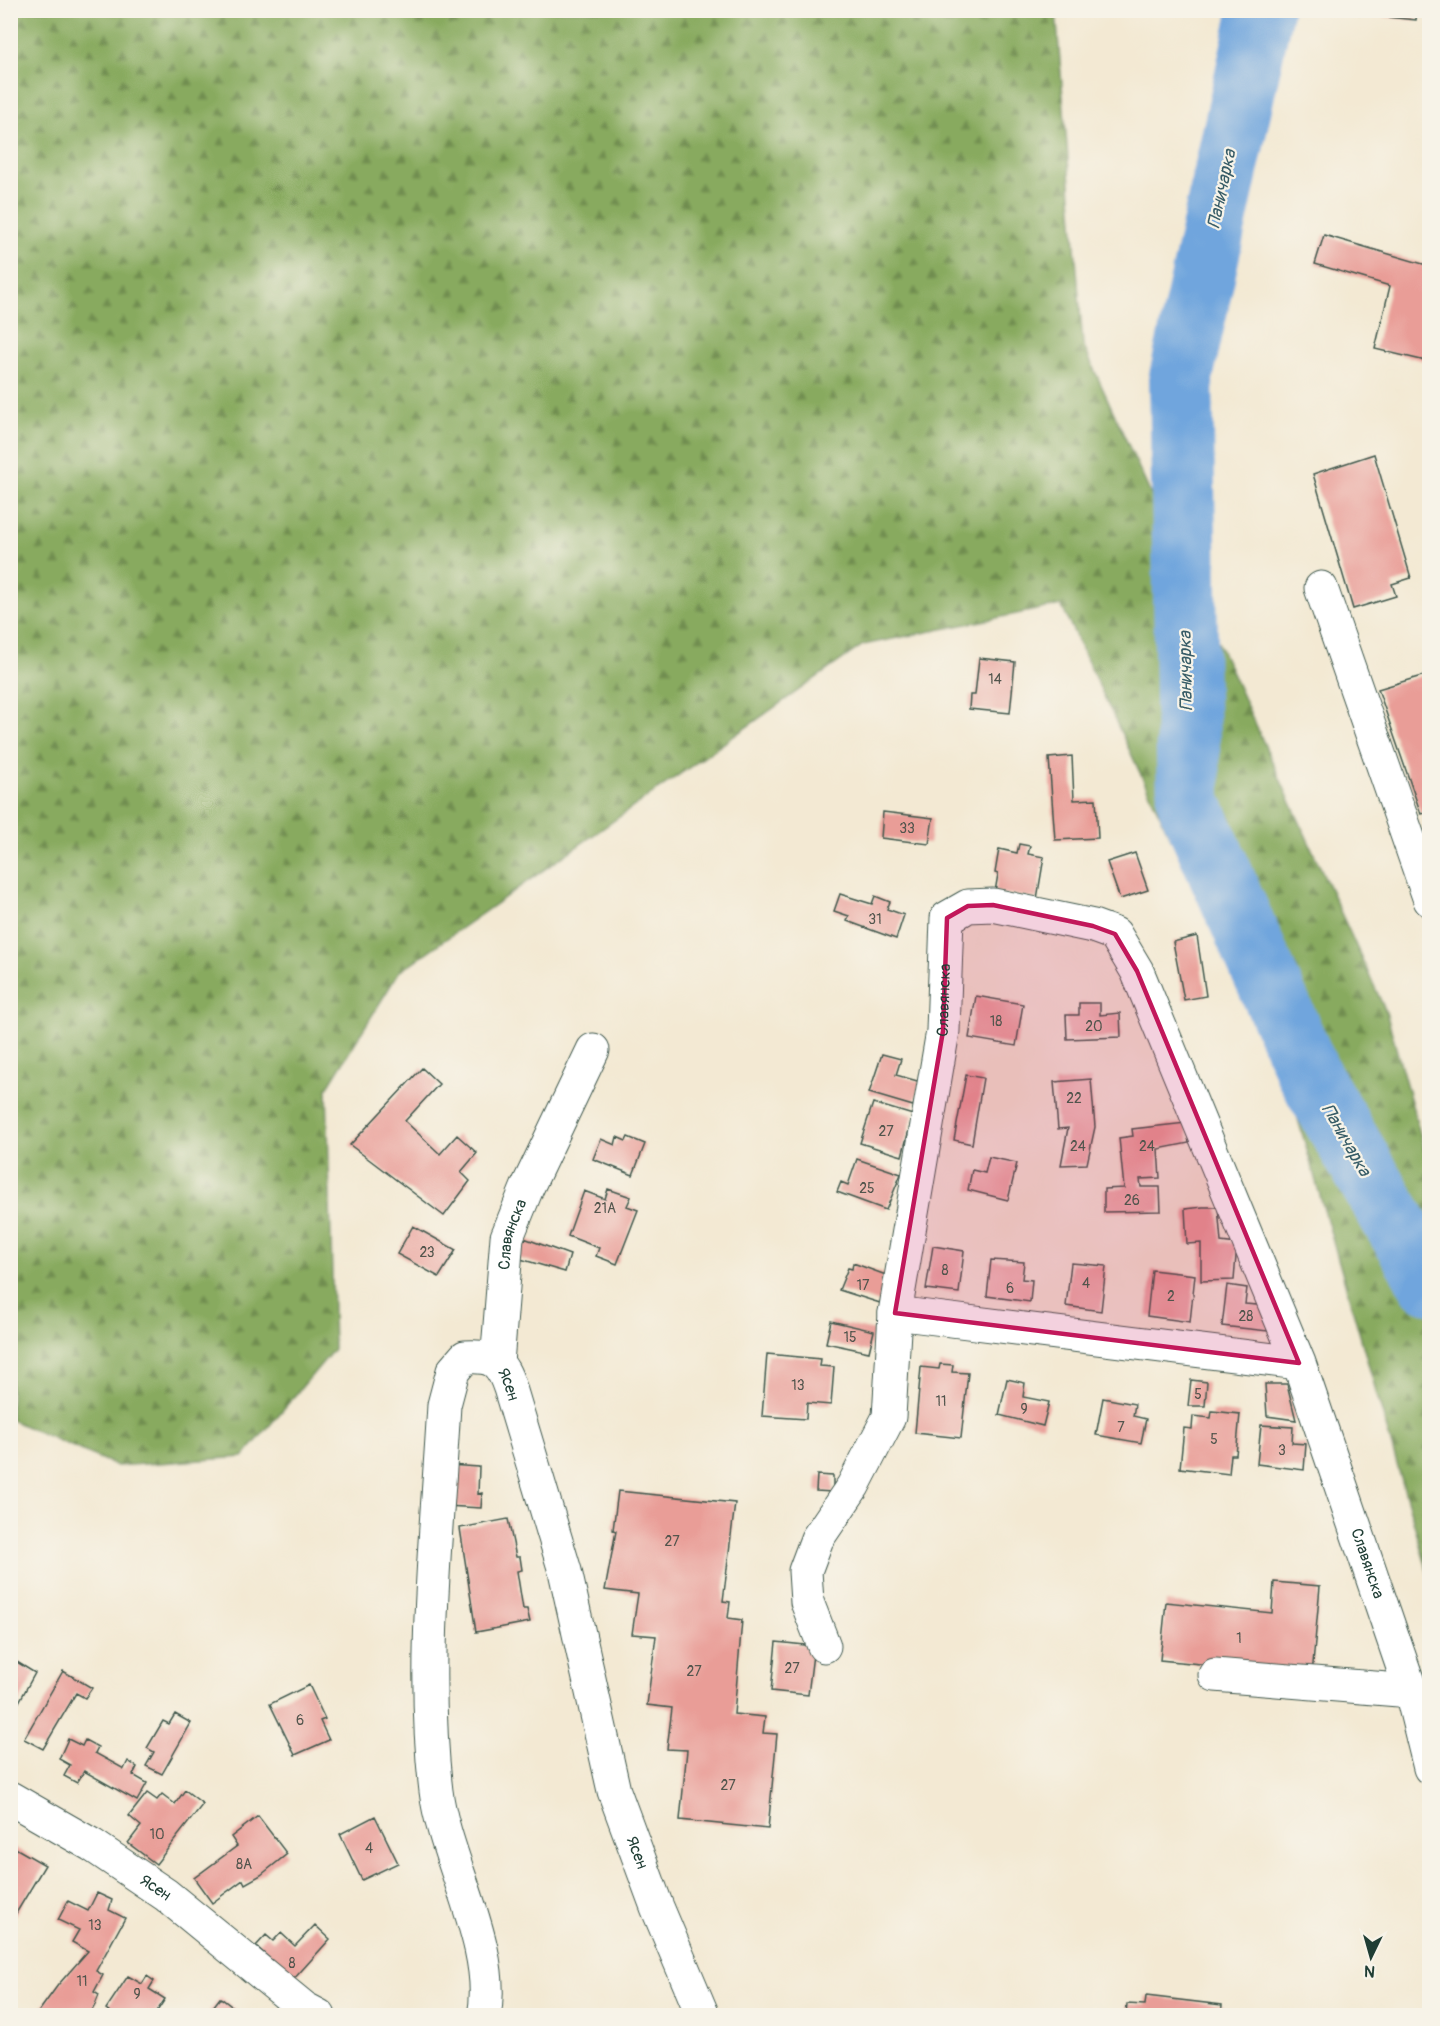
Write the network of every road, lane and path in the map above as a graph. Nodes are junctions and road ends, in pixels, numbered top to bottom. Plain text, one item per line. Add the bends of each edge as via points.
1 (1321, 588) dead end
2 (1430, 900) edge
3 (593, 1050) dead end
4 (896, 1313) junction
5 (497, 1363) junction
6 (1299, 1363) junction
7 (824, 1646) dead end
8 (1215, 1675) dead end
9 (1411, 1691) junction
10 (1430, 1768) edge
11 (10, 1798) edge
12 (319, 2016) edge
13 (484, 2016) edge
14 (703, 2016) edge

1 - 2 street
3 - 5 street, Славянска via 507,1237
4 - 6 street
4 - 6 street, Славянска via 942,1031 947,918 968,906 993,905 1115,934 1137,971
4 - 7 street via 889,1416 854,1486 817,1539 805,1571 807,1602
5 - 13 street, Ясен via 485,1355 465,1357 453,1371 444,1405 430,1666 436,1794 479,1945 488,1996
5 - 14 street, Ясен via 510,1388 565,1571 614,1791 657,1908
6 - 9 street, Славянска
8 - 9 street
9 - 10 street, Славянска
11 - 12 street, Ясен via 92,1845 166,1895 304,2008

